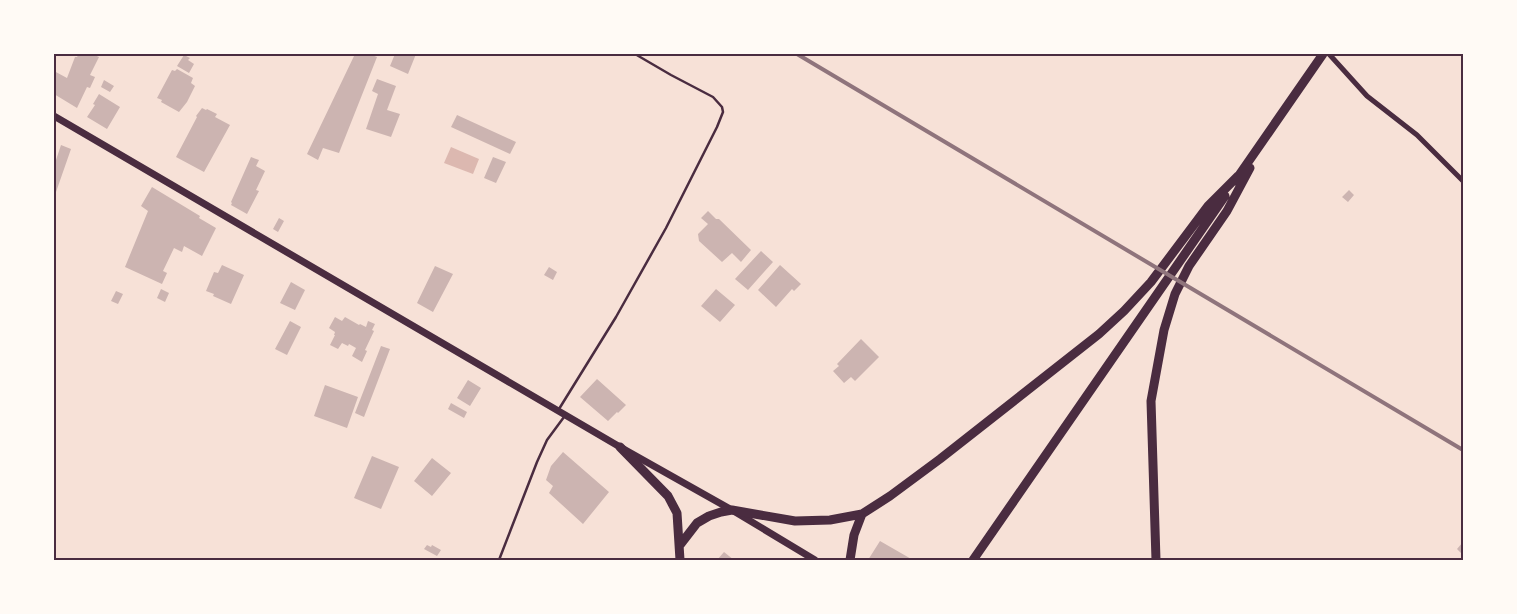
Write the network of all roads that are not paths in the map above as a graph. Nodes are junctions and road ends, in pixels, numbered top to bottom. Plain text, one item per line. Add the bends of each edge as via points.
1 (635, 54) edge
2 (1323, 54) edge
3 (1329, 54) edge
4 (54, 116) edge
5 (1272, 128) junction
6 (1238, 176) junction
7 (1463, 181) edge
8 (558, 410) junction
9 (566, 415) junction
10 (620, 447) junction
11 (732, 510) junction
12 (862, 514) junction
13 (680, 545) junction
14 (499, 560) edge
15 (680, 560) edge
16 (815, 560) edge
17 (850, 560) edge
18 (973, 560) edge
19 (1156, 560) edge

1 - 8 lane via 713,97 723,112 666,228
2 - 5 highway
3 - 7 street via 1367,96 1417,135
4 - 8 street
5 - 6 highway
5 - 19 highway via 1227,211 1189,266 1175,294 1164,330 1151,401
6 - 12 highway via 1208,206 1150,282 1100,334 940,459
6 - 18 highway
8 - 9 street
9 - 10 street
9 - 14 lane via 547,440
10 - 11 street
10 - 13 highway via 668,496 677,513
11 - 12 highway via 795,520 830,520
11 - 13 highway via 697,523
11 - 16 street
12 - 17 highway
13 - 15 highway

